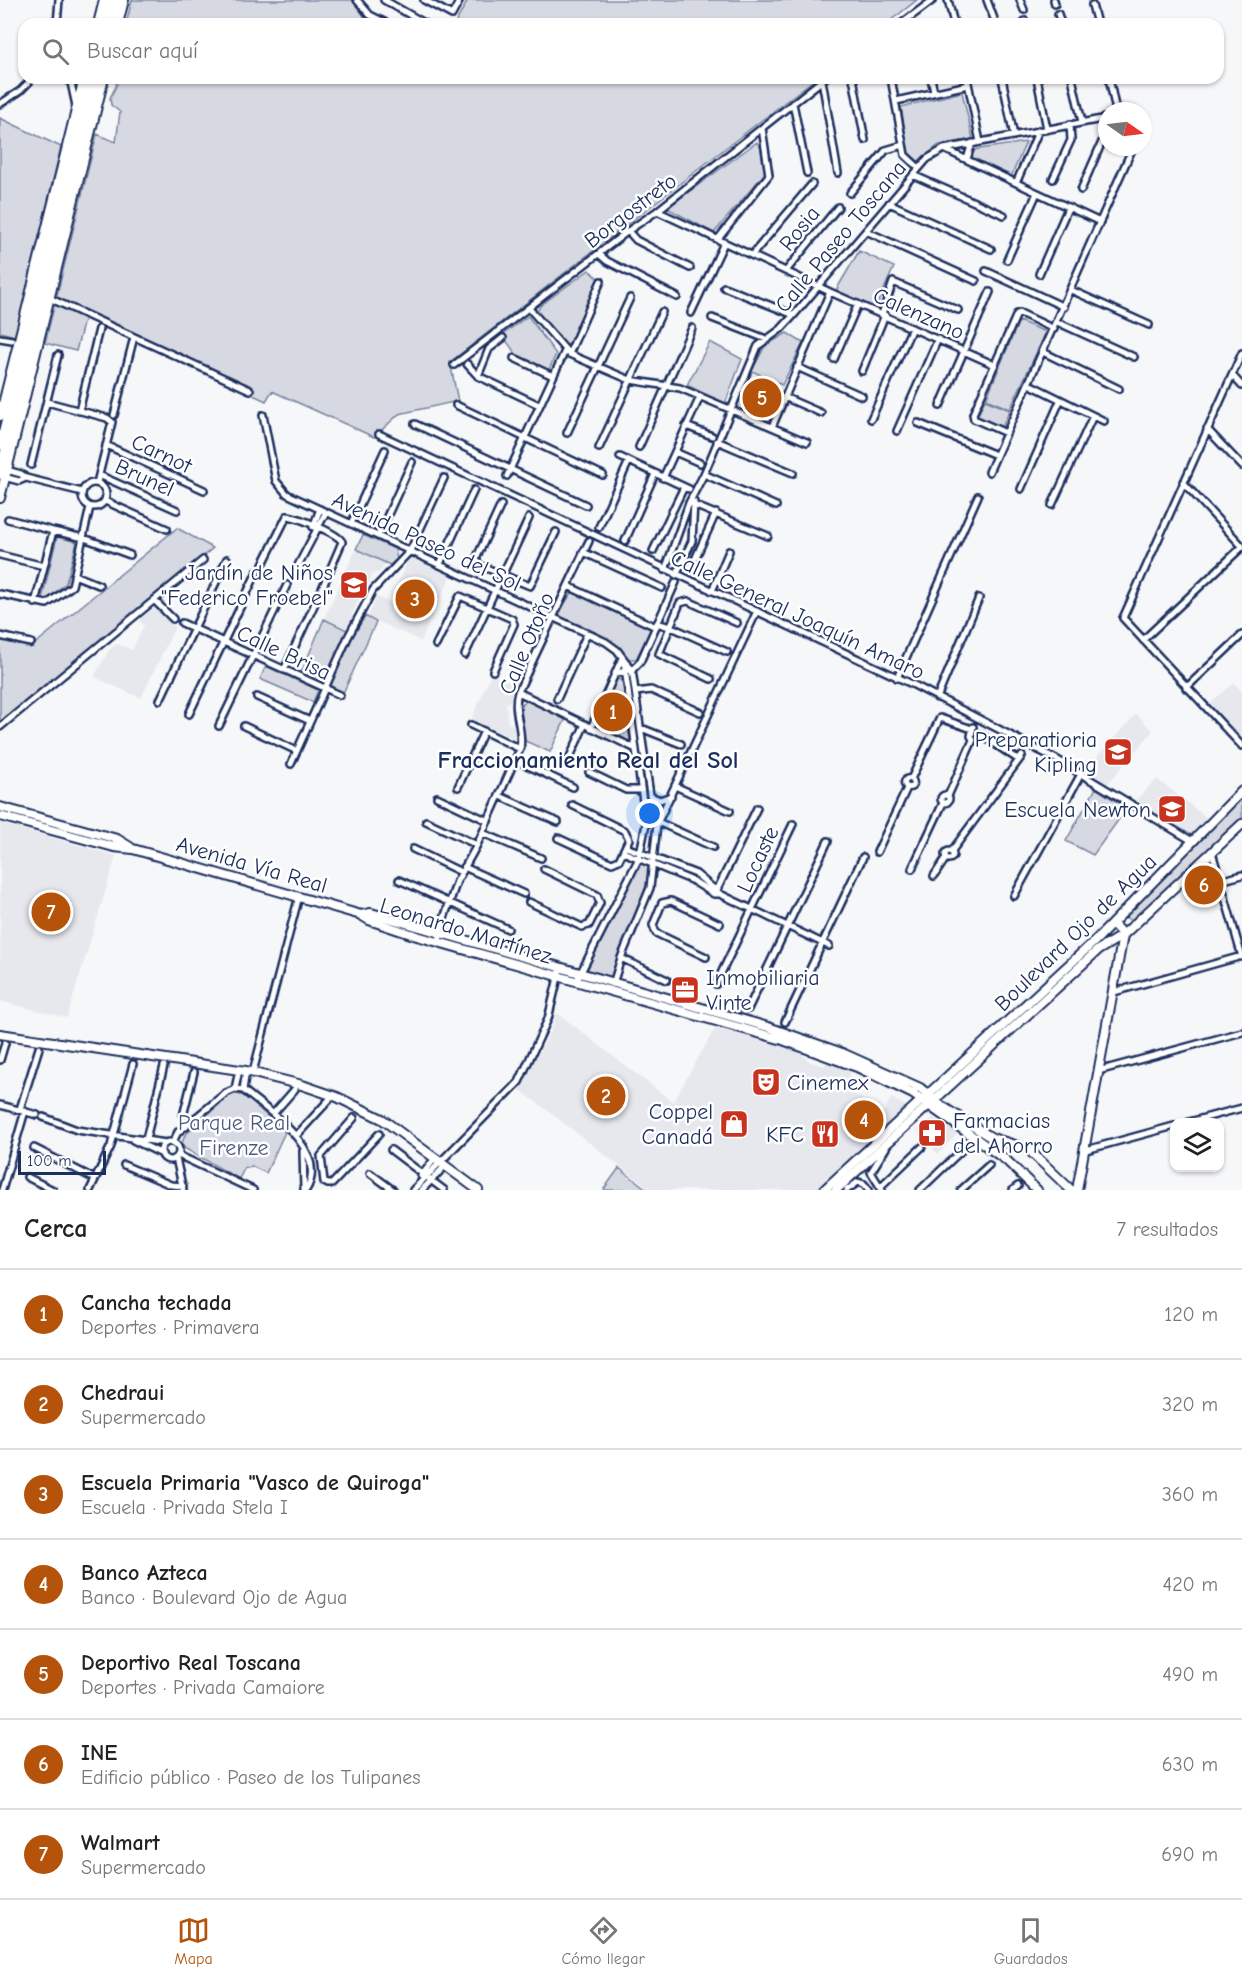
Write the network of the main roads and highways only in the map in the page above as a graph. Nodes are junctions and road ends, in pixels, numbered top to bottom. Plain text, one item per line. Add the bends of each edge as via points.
1 (104, 0) edge
2 (111, 0) edge
3 (118, 0) edge
4 (124, 0) edge
5 (100, 18) edge
6 (106, 18) edge
7 (113, 18) edge
8 (120, 18) edge
9 (83, 84) edge
10 (90, 84) edge
11 (97, 84) edge
12 (102, 84) edge
13 (66, 216) junction
14 (40, 294) junction
15 (15, 395) junction
16 (0, 416) edge
17 (0, 445) edge
18 (2, 472) edge
19 (0, 498) edge
20 (1242, 791) edge
21 (0, 807) edge
22 (0, 816) edge
23 (1242, 824) edge
24 (133, 849) junction
25 (361, 915) joint
26 (1121, 916) junction
27 (1113, 924) junction
28 (1126, 933) junction
29 (704, 1014) junction
30 (0, 1034) edge
31 (814, 1043) junction
32 (833, 1050) junction
33 (820, 1053) junction
34 (928, 1100) junction
35 (478, 1190) edge
36 (824, 1190) edge
37 (836, 1190) edge
38 (1037, 1190) edge
39 (1071, 1190) edge
40 (1077, 1190) edge

1 - 5 main road
2 - 6 main road
3 - 7 main road
4 - 8 main road
9 - 14 main road
10 - 14 main road
11 - 13 main road
12 - 13 main road
13 - 14 main road
14 - 15 main road
14 - 15 main road
15 - 16 main road
15 - 17 main road
15 - 18 main road
18 - 19 main road
20 - 26 main road, Boulevard Ojo de Agua
21 - 24 main road, Avenida Vía Real via 117,839
22 - 24 main road, Avenida Vía Real
23 - 28 main road, Boulevard Ojo de Agua
24 - 25 main road, Avenida Vía Real
25 - 29 main road, Leonardo Martínez via 370,913 435,938
26 - 27 main road, Boulevard Ojo de Agua
26 - 28 main road
27 - 28 main road
27 - 34 main road, Boulevard Ojo de Agua
28 - 34 main road, Boulevard Ojo de Agua via 1098,950
28 - 40 main road, Boulevard Ojo de Agua
29 - 31 main road, Leonardo Martínez via 768,1027
29 - 33 main road, Leonardo Martínez
30 - 35 main road via 246,1071 337,1097 382,1119
31 - 32 main road, Leonardo Martínez
31 - 33 main road
32 - 33 main road
32 - 34 main road, Leonardo Martínez
33 - 34 main road, Leonardo Martínez
34 - 36 main road, Boulevard Ojo de Agua
34 - 37 main road, Boulevard Ojo de Agua
34 - 38 main road via 1006,1160
34 - 39 main road via 992,1138 1028,1149

